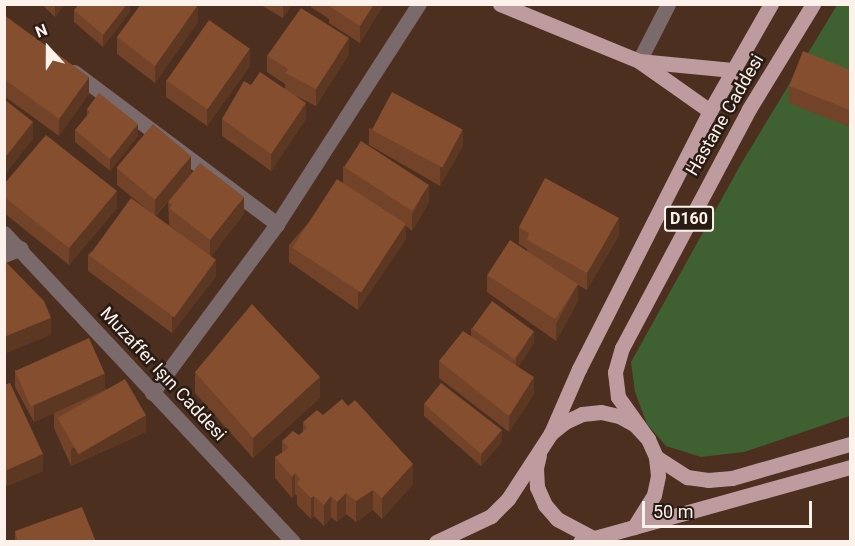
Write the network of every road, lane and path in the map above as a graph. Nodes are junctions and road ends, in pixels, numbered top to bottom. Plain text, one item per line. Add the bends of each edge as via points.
1 (419, 4) edge
2 (500, 4) edge
3 (668, 4) edge
4 (771, 4) edge
5 (813, 4) edge
6 (639, 61) junction
7 (61, 62) edge
8 (733, 70) junction
9 (710, 111) junction
10 (278, 224) junction
11 (4, 233) edge
12 (21, 248) junction
13 (4, 255) edge
14 (152, 393) junction
15 (551, 434) junction
16 (648, 439) junction
17 (850, 444) edge
18 (541, 449) junction
19 (656, 457) junction
20 (850, 467) edge
21 (634, 527) junction
22 (586, 540) edge
23 (293, 542) edge
24 (436, 542) edge

1 - 10 street
2 - 6 main road
3 - 6 street
4 - 8 main road, Hastane Caddesi / D160
5 - 16 main road, Hastane Caddesi / D160 via 749,109 622,348 615,372 618,397
6 - 8 main road
6 - 9 main road
7 - 10 street
8 - 9 main road, Hastane Caddesi / D160
9 - 15 main road, Hastane Caddesi / D160 via 579,369
10 - 14 street
11 - 12 street, Muzaffer Işın Caddesi
12 - 13 street
12 - 14 street, Muzaffer Işın Caddesi
14 - 23 street, Muzaffer Işın Caddesi
15 - 16 main road, D160 via 574,418 601,412 635,425
15 - 18 main road, D160
16 - 19 main road, D160
17 - 19 main road via 732,478 708,480 687,477
18 - 22 main road, D160 via 537,487 545,505
18 - 24 main road via 508,499 491,516
19 - 21 main road, D160 via 654,495
20 - 21 main road, D160
21 - 22 main road, D160

